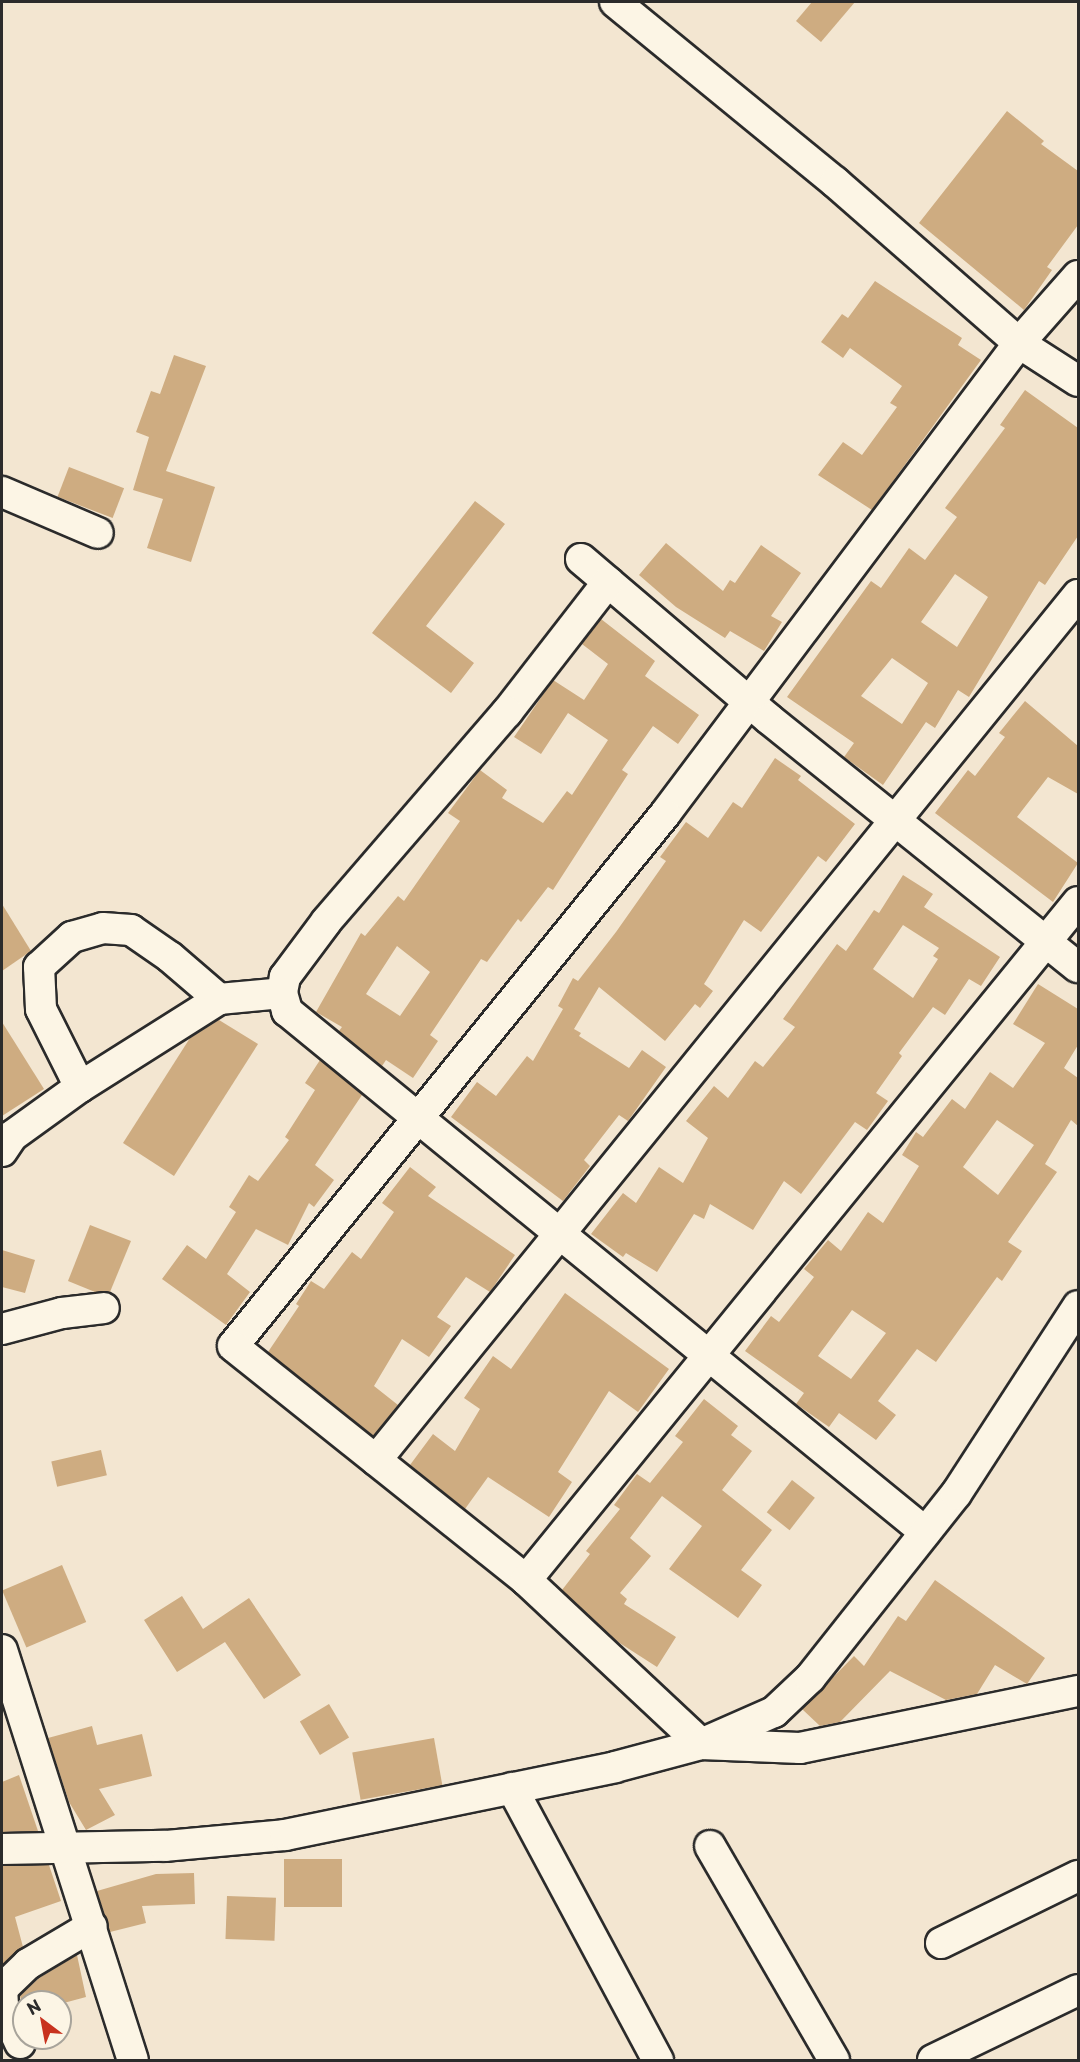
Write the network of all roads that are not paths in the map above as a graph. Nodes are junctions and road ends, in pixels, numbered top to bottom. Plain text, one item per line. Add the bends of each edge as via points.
1 (615, 2) edge
2 (1078, 276) edge
3 (1019, 343) junction
4 (1078, 381) edge
5 (2, 492) edge
6 (98, 533) dead end
7 (580, 559) dead end
8 (608, 582) junction
9 (1078, 595) edge
10 (751, 703) junction
11 (896, 820) junction
12 (1078, 902) edge
13 (1049, 940) junction
14 (1078, 967) edge
15 (282, 993) junction
16 (219, 999) junction
17 (80, 1088) junction
18 (417, 1119) junction
19 (2, 1151) edge
20 (561, 1233) junction
21 (1078, 1306) edge
22 (104, 1308) dead end
23 (2, 1329) edge
24 (711, 1354) junction
25 (376, 1460) junction
26 (925, 1532) junction
27 (526, 1580) junction
28 (2, 1650) edge
29 (1078, 1691) edge
30 (700, 1744) junction
31 (512, 1788) junction
32 (710, 1846) dead end
33 (2, 1850) edge
34 (68, 1850) junction
35 (1078, 1876) edge
36 (92, 1926) junction
37 (941, 1943) dead end
38 (1078, 1990) edge
39 (12, 2026) edge
40 (133, 2061) edge
41 (658, 2061) edge
42 (834, 2061) edge
43 (933, 2061) edge

1 - 3 street via 835,182
2 - 3 street
3 - 4 street
3 - 10 street
5 - 6 street
7 - 8 street
8 - 10 street
8 - 15 street via 507,712 326,922 285,977
9 - 11 street
10 - 11 street
10 - 18 street
11 - 13 street
11 - 20 street
12 - 13 street
13 - 14 street
13 - 24 street
15 - 16 street
15 - 18 street via 287,1011
16 - 17 street
16 - 17 street via 131,930 103,928 72,937 39,967 40,1009
17 - 19 street via 12,1136
18 - 20 street
18 - 25 street via 233,1346
20 - 24 street
20 - 25 street
21 - 26 street via 956,1494
22 - 23 street via 62,1313
24 - 26 street
24 - 27 street
25 - 27 street
26 - 30 street via 810,1678 774,1712
27 - 30 street
28 - 34 street
29 - 30 street via 800,1748
30 - 31 street via 615,1767
31 - 34 street via 285,1835
31 - 41 street
32 - 42 street
33 - 34 street
34 - 36 street
35 - 37 street
36 - 39 street via 28,1964 2,1989 3,2006
36 - 40 street
38 - 43 street

